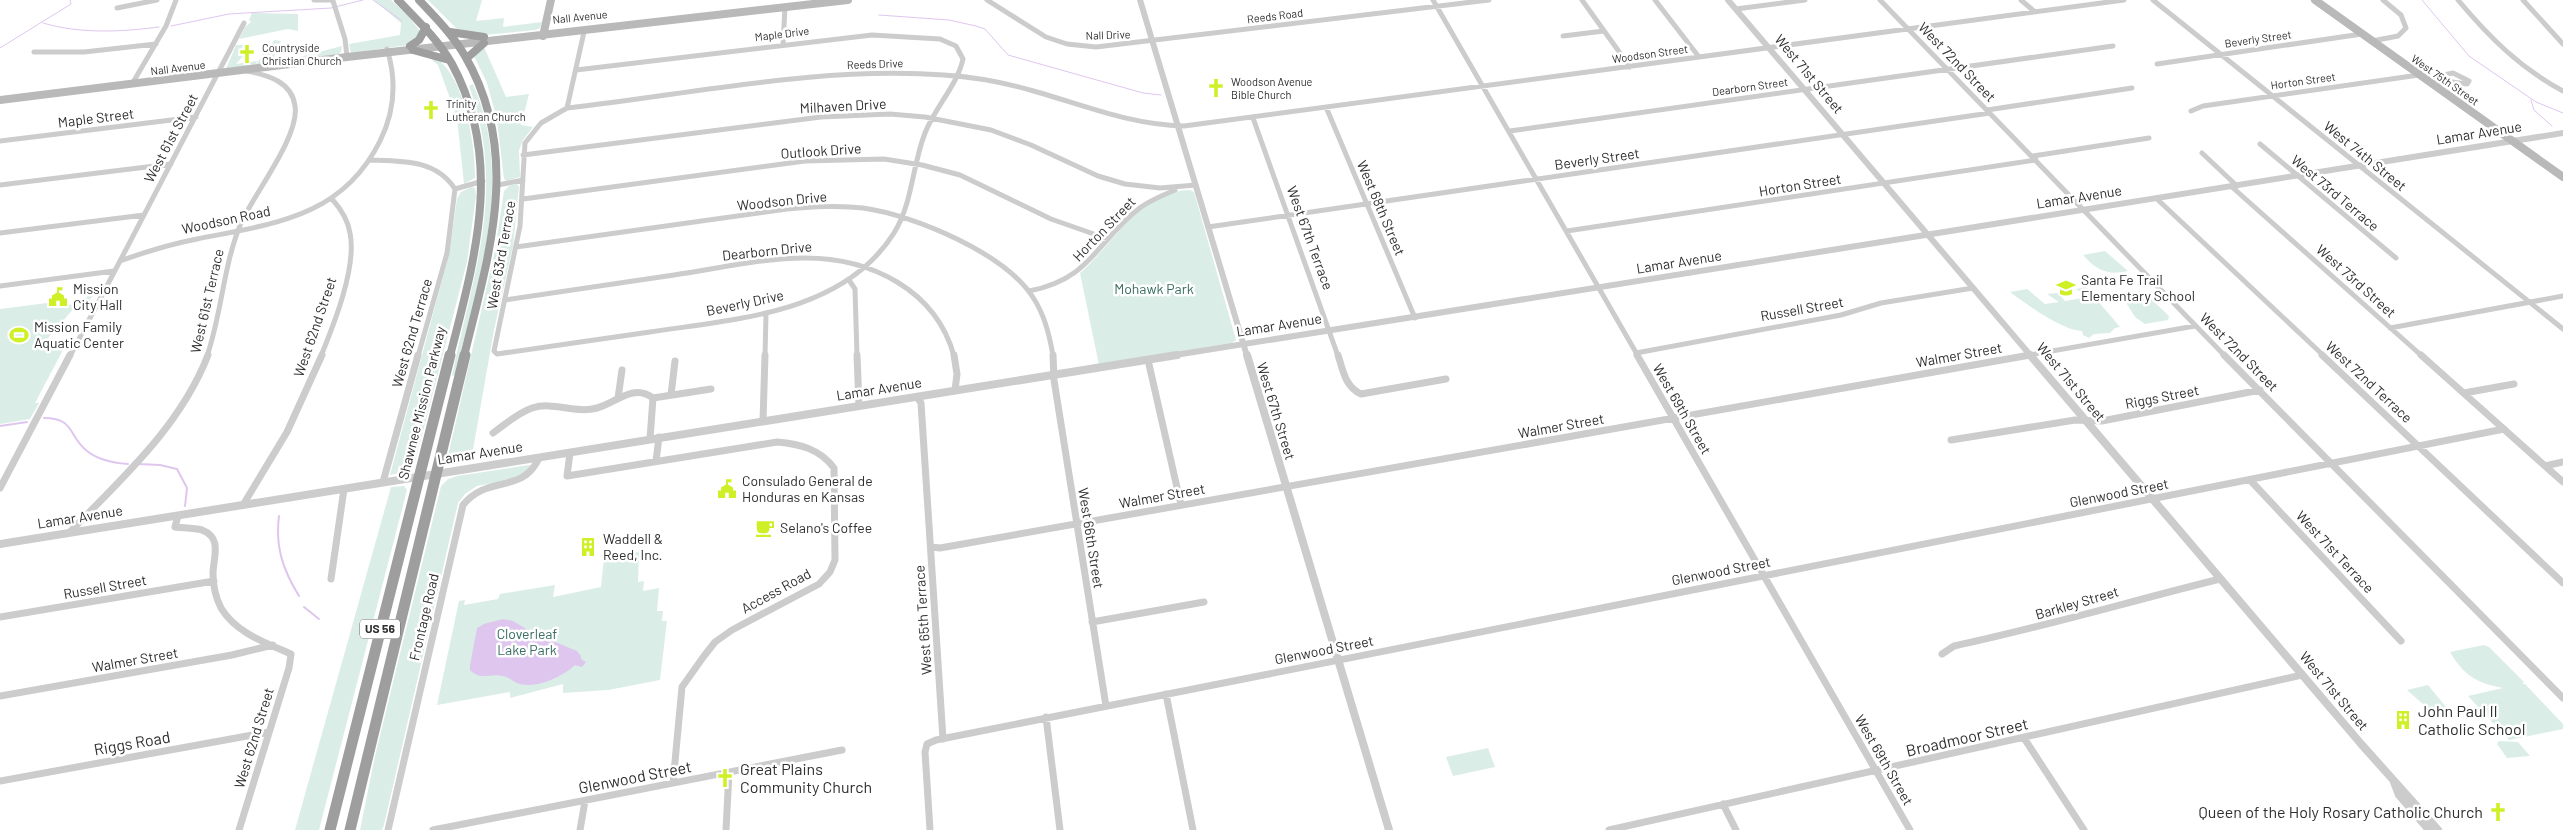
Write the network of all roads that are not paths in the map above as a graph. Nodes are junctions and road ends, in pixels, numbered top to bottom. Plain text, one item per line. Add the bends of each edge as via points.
1 (157, 0) edge
2 (176, 0) edge
3 (314, 0) edge
4 (398, 0) edge
5 (419, 0) edge
6 (551, 0) edge
7 (848, 0) edge
8 (987, 0) edge
9 (1140, 0) edge
10 (1434, 0) edge
11 (1489, 0) edge
12 (1582, 0) edge
13 (1655, 0) edge
14 (1728, 0) edge
15 (1805, 0) edge
16 (1880, 0) edge
17 (2021, 0) edge
18 (2124, 0) edge
19 (2153, 0) edge
20 (2315, 0) edge
21 (2382, 0) edge
22 (2458, 0) edge
23 (2523, 0) edge
24 (819, 2) edge
25 (332, 3) edge
26 (1437, 6) junction
27 (785, 7) junction
28 (116, 8) dead end
29 (1736, 9) junction
30 (2035, 12) junction
31 (244, 23) dead end
32 (637, 23) junction
33 (426, 27) junction
34 (1908, 29) junction
35 (1604, 31) junction
36 (450, 32) junction
37 (584, 32) junction
38 (544, 33) junction
39 (2362, 34) junction
40 (1563, 36) dead end
41 (484, 40) junction
42 (2372, 41) junction
43 (1153, 42) junction
44 (458, 43) junction
45 (156, 44) junction
46 (783, 44) junction
47 (2563, 44) edge
48 (440, 45) junction
49 (2113, 46) dead end
50 (412, 48) junction
51 (1769, 48) junction
52 (34, 52) dead end
53 (388, 52) junction
54 (2220, 55) junction
55 (347, 57) junction
56 (1700, 57) junction
57 (468, 58) junction
58 (449, 60) junction
59 (2157, 64) dead end
60 (1630, 67) junction
61 (1948, 69) junction
62 (576, 70) junction
63 (242, 71) junction
64 (219, 74) junction
65 (2419, 75) junction
66 (956, 76) junction
67 (2444, 81) junction
68 (2431, 83) junction
69 (132, 84) junction
70 (1484, 86) junction
71 (2132, 88) dead end
72 (1804, 90) junction
73 (2563, 91) edge
74 (2272, 96) junction
75 (0, 99) edge
76 (567, 108) junction
77 (1326, 108) junction
78 (1988, 111) junction
79 (2191, 111) dead end
80 (196, 117) junction
81 (931, 118) junction
82 (1253, 118) junction
83 (1178, 126) junction
84 (1510, 131) junction
85 (2563, 133) edge
86 (1842, 134) junction
87 (2149, 138) dead end
88 (0, 141) edge
89 (2513, 141) junction
90 (2260, 144) dead end
91 (2202, 153) dead end
92 (523, 155) junction
93 (2035, 158) junction
94 (369, 160) junction
95 (916, 163) junction
96 (171, 164) junction
97 (2359, 166) junction
98 (2298, 176) junction
99 (2563, 177) edge
100 (1537, 179) junction
101 (523, 180) junction
102 (483, 181) junction
103 (1884, 183) junction
104 (0, 185) edge
105 (498, 185) junction
106 (1196, 186) junction
107 (2234, 187) junction
108 (1155, 188) junction
109 (456, 189) junction
110 (1157, 196) junction
111 (332, 199) junction
112 (523, 199) junction
113 (2157, 199) junction
114 (1366, 204) junction
115 (2085, 210) junction
116 (144, 215) junction
117 (1288, 216) junction
118 (902, 218) junction
119 (1208, 227) junction
120 (238, 230) junction
121 (1567, 231) junction
122 (0, 233) edge
123 (1928, 236) junction
124 (1108, 239) junction
125 (516, 247) junction
126 (2396, 258) dead end
127 (122, 260) junction
128 (865, 266) junction
129 (114, 271) junction
130 (849, 280) junction
131 (0, 286) edge
132 (1599, 288) junction
133 (1973, 288) junction
134 (1029, 291) junction
135 (2563, 296) edge
136 (505, 300) junction
137 (2532, 303) junction
138 (766, 314) junction
139 (1415, 318) junction
140 (2195, 326) junction
141 (2390, 328) junction
142 (2563, 328) edge
143 (1330, 331) junction
144 (1244, 345) junction
145 (1636, 353) junction
146 (497, 354) joint
147 (2031, 356) junction
148 (1148, 360) junction
149 (675, 361) dead end
150 (622, 370) dead end
151 (1054, 375) junction
152 (1446, 379) dead end
153 (2514, 384) dead end
154 (711, 389) dead end
155 (955, 390) junction
156 (2260, 390) junction
157 (2464, 394) junction
158 (671, 395) junction
159 (917, 397) junction
160 (618, 398) junction
161 (654, 398) junction
162 (858, 406) junction
163 (1674, 419) junction
164 (763, 421) junction
165 (2086, 421) junction
166 (2504, 429) junction
167 (494, 433) dead end
168 (654, 438) junction
169 (1951, 440) dead end
170 (2418, 446) junction
171 (570, 453) junction
172 (539, 458) junction
173 (656, 461) junction
174 (2563, 462) edge
175 (2332, 463) junction
176 (2545, 466) junction
177 (436, 473) junction
178 (419, 476) junction
179 (2250, 480) junction
180 (384, 482) junction
181 (2563, 482) edge
182 (1286, 487) junction
183 (0, 488) edge
184 (344, 489) junction
185 (2152, 498) junction
186 (243, 505) junction
187 (1181, 505) junction
188 (178, 516) junction
189 (1076, 524) junction
190 (70, 532) junction
191 (0, 544) edge
192 (931, 547) junction
193 (1763, 575) junction
194 (331, 579) dead end
195 (2220, 579) junction
196 (214, 581) junction
197 (2563, 583) edge
198 (1204, 602) dead end
199 (0, 617) edge
200 (1092, 622) junction
201 (2401, 640) dead end
202 (273, 645) junction
203 (1942, 654) dead end
204 (1338, 661) junction
205 (2302, 675) junction
206 (1166, 694) junction
207 (0, 696) edge
208 (2563, 698) edge
209 (1106, 706) junction
210 (1046, 717) junction
211 (269, 732) junction
212 (943, 738) junction
213 (2024, 738) junction
214 (842, 750) dead end
215 (1876, 771) junction
216 (729, 772) junction
217 (0, 781) edge
218 (2394, 782) junction
219 (673, 783) junction
220 (585, 800) junction
221 (1723, 804) junction
222 (239, 830) edge
223 (330, 830) edge
224 (350, 830) edge
225 (388, 830) edge
226 (433, 830) edge
227 (580, 830) edge
228 (726, 830) edge
229 (930, 830) edge
230 (1060, 830) edge
231 (1193, 830) edge
232 (1389, 830) edge
233 (1609, 830) edge
234 (1736, 830) edge
235 (1910, 830) edge
236 (2084, 830) edge
237 (2428, 830) edge
238 (2438, 830) edge

1 - 28 street
2 - 45 street
3 - 25 street
4 - 33 highway, Shawnee Mission Parkway / US 56
5 - 36 highway, US 56
6 - 38 main road
7 - 24 main road, Nall Avenue
8 - 43 street, Nall Drive via 1008,10 1038,33 1057,41 1096,47
9 - 43 street, West 67th Street
10 - 26 street, West 69th Street
11 - 26 street, Reeds Road
12 - 35 street
13 - 56 street
14 - 29 street, West 71st Street
15 - 29 street
16 - 34 street, West 72nd Street
17 - 30 street
18 - 30 street, Woodson Street
19 - 54 street, West 74th Street
20 - 39 main road, West 75th Street
21 - 42 street via 2400,14 2406,28 2398,36
22 - 73 street via 2504,53
23 - 47 street
24 - 27 main road, Nall Avenue
25 - 55 street via 345,40
26 - 43 street, Reeds Road
26 - 70 street, West 69th Street
27 - 32 main road, Nall Avenue
27 - 46 street
29 - 51 street, West 71st Street
30 - 34 street, Woodson Street
31 - 64 street, West 61st Street
32 - 37 main road, Nall Avenue
32 - 38 main road, Nall Avenue via 603,24
33 - 48 highway, Shawnee Mission Parkway / US 56
33 - 50 highway
34 - 51 street, Woodson Street
34 - 61 street, West 72nd Street
35 - 40 street
35 - 60 street
36 - 41 highway
36 - 44 highway, US 56
37 - 38 main road, Nall Avenue
37 - 62 street
38 - 41 main road, Nall Avenue
39 - 42 main road, West 75th Street
39 - 54 street, Beverly Street
41 - 44 main road, Nall Avenue
41 - 57 highway
42 - 65 main road, West 75th Street
43 - 83 street, West 67th Street
44 - 48 main road, Nall Avenue
44 - 57 highway, US 56
45 - 52 street via 84,52
45 - 69 street
46 - 62 street, Maple Drive
46 - 66 street, Maple Drive via 872,36 940,39 956,46 963,56
48 - 50 main road, Nall Avenue
48 - 58 highway, Shawnee Mission Parkway / US 56
49 - 61 street, Dearborn Street
50 - 53 main road, Nall Avenue
50 - 58 highway
51 - 56 street, Woodson Street
51 - 72 street, West 71st Street
53 - 55 main road, Nall Avenue
53 - 94 street via 394,76 394,101 386,130
54 - 59 street, Beverly Street
54 - 74 street, West 74th Street
55 - 63 main road, Nall Avenue
56 - 60 street, Woodson Street
57 - 105 highway, US 56 via 479,80 491,121
58 - 102 highway, Shawnee Mission Parkway / US 56 via 462,82 475,118
60 - 70 street, Woodson Street
61 - 72 street, Dearborn Street
61 - 78 street, West 72nd Street
62 - 76 street
63 - 64 main road, Nall Avenue
63 - 120 street, West 61st Terrace via 276,78 292,96 296,109 290,132
64 - 69 main road, Nall Avenue
64 - 80 street, West 61st Street
65 - 68 main road, West 75th Street
65 - 74 street, Horton Street
66 - 76 street, Reeds Drive via 899,73 830,76
66 - 81 street, Beverly Drive
66 - 83 street, Reeds Drive via 1018,87 1129,121
67 - 67 street via 2462,85 2469,81 2447,73 2442,78
67 - 68 street
68 - 89 main road, West 75th Street
69 - 75 main road, Nall Avenue
70 - 77 street, Woodson Street
70 - 84 street, West 69th Street
71 - 78 street, Beverly Street
72 - 84 street, Dearborn Street
72 - 86 street, West 71st Street
74 - 79 street, Horton Street via 2203,106
74 - 97 street, West 74th Street
76 - 92 street, West 63rd Terrace via 534,130 525,143
77 - 82 street, Woodson Street
77 - 114 street, West 68th Street
78 - 86 street, Beverly Street
78 - 93 street, West 72nd Street
80 - 88 street, Maple Street
80 - 96 street, West 61st Street
81 - 92 street, Milhaven Drive via 885,114 821,117
81 - 95 street, Beverly Drive
81 - 108 street, Milhaven Drive via 991,130 1098,176
82 - 83 street, Woodson Street
82 - 117 street, West 67th Terrace
83 - 106 street, West 67th Street
84 - 100 street, West 69th Street
85 - 89 street, Lamar Avenue
86 - 100 street, Beverly Street
86 - 103 street, West 71st Street
87 - 93 street, Horton Street
89 - 97 street, Lamar Avenue
89 - 99 main road, West 75th Street
90 - 98 street, West 73rd Terrace
91 - 107 street, West 73rd Street
92 - 101 street, West 63rd Terrace
93 - 103 street, Horton Street
93 - 115 street, West 72nd Street
94 - 109 street via 428,166 444,175
94 - 111 street via 354,181
95 - 112 street, Outlook Drive via 870,158 828,159
95 - 118 street, Beverly Drive
95 - 124 street, Outlook Drive via 967,178 1050,218
96 - 104 street
96 - 116 street, West 61st Street
97 - 98 street, Lamar Avenue
97 - 137 street, West 74th Street
98 - 107 street, Lamar Avenue
98 - 126 street, West 73rd Terrace
100 - 114 street, Beverly Street
100 - 121 street, West 69th Street
101 - 105 street
101 - 112 street, West 63rd Terrace
102 - 109 street
102 - 178 highway, Shawnee Mission Parkway / US 56 via 473,264
103 - 121 street, Horton Street
103 - 123 street, West 71st Street
105 - 177 highway, US 56 via 490,251
106 - 108 street, Milhaven Drive
106 - 110 street, Horton Street
106 - 119 street, West 67th Street
107 - 113 street, Lamar Avenue
107 - 141 street, West 73rd Street
108 - 110 street
109 - 180 street, West 62nd Terrace via 447,253
110 - 124 street, Horton Street via 1131,214
111 - 120 street, Woodson Road via 282,220
111 - 186 street, West 62nd Street via 343,214 351,237 349,262 336,315 299,407
112 - 125 street, West 63rd Terrace
113 - 115 street, Lamar Avenue
113 - 170 street, West 72nd Terrace
114 - 117 street, Beverly Street
114 - 139 street, West 68th Street
115 - 123 street, Lamar Avenue
115 - 140 street, West 72nd Street
116 - 122 street
116 - 127 street, West 61st Street
117 - 119 street, Beverly Street
117 - 143 street, West 67th Terrace
118 - 125 street, Woodson Drive via 855,207 809,207
118 - 128 street, Beverly Drive via 886,246
118 - 134 street, Woodson Drive via 988,254 1014,274
119 - 144 street, West 67th Street
120 - 127 street, Woodson Road via 173,244
120 - 190 street, West 61st Terrace via 212,345 198,380 170,424
121 - 132 street, West 69th Street
123 - 132 street, Lamar Avenue
123 - 133 street, West 71st Street
124 - 134 street, Horton Street via 1073,275 1058,284
125 - 136 street, West 63rd Terrace
127 - 129 street, West 61st Street
128 - 130 street, Beverly Drive
128 - 136 street, Dearborn Drive via 835,259 799,258
128 - 155 street, Dearborn Drive via 903,284 926,302 938,318 954,354 958,384
129 - 131 street
129 - 183 street
130 - 138 street, Beverly Drive via 796,305
130 - 162 street via 855,289
132 - 139 street, Lamar Avenue
132 - 145 street, West 69th Street
133 - 145 street, Russell Street
133 - 147 street, West 71st Street
134 - 151 street, Woodson Drive via 1047,325
135 - 137 street
136 - 146 street, West 63rd Terrace via 496,337 494,351
137 - 141 street
137 - 142 street, West 74th Street
138 - 146 street, Beverly Drive
138 - 164 street
139 - 143 street, Lamar Avenue
140 - 147 street, Walmer Street
140 - 156 street, West 72nd Street
141 - 157 street, West 73rd Street
143 - 144 street, Lamar Avenue
143 - 152 street, West 67th Terrace via 1348,384 1354,391 1371,393
144 - 148 street, Lamar Avenue
144 - 182 street, West 67th Street
145 - 163 street, West 69th Street
147 - 163 street, Walmer Street
147 - 165 street, West 71st Street
148 - 151 street, Lamar Avenue
148 - 187 street
149 - 158 street
150 - 160 street
151 - 155 street, Lamar Avenue
151 - 189 street, West 66th Street
153 - 157 street
154 - 158 street
155 - 159 street, Lamar Avenue
156 - 165 street, Riggs Street via 2102,421
156 - 175 street, West 72nd Street
157 - 166 street, West 73rd Street
158 - 161 street
159 - 162 street, Lamar Avenue
159 - 192 street, West 65th Terrace via 921,403
160 - 161 street via 645,393
160 - 167 street via 589,410 534,408
161 - 168 street
162 - 164 street, Lamar Avenue
163 - 182 street, Walmer Street
163 - 193 street, West 69th Street
164 - 168 street, Lamar Avenue
165 - 169 street, Riggs Street via 2075,420
165 - 185 street, West 71st Street
166 - 170 street, Glenwood Street
166 - 176 street, West 73rd Street
168 - 171 street, Lamar Avenue
168 - 173 street
170 - 175 street, Glenwood Street
170 - 197 street, West 72nd Terrace
171 - 172 street, Lamar Avenue
171 - 173 street, Access Road via 567,476
172 - 177 street, Lamar Avenue
172 - 225 street, Frontage Road via 536,469 525,478 480,488 463,504
173 - 219 street, Access Road via 791,442 817,450 828,458 834,468 835,560 830,572 819,584 732,630 715,642 704,656 682,687
174 - 176 street
175 - 179 street, Glenwood Street
175 - 208 street, West 72nd Street
176 - 181 street, West 73rd Street
177 - 178 street, Lamar Avenue
177 - 224 highway, US 56
178 - 180 street, Lamar Avenue
178 - 223 highway, Shawnee Mission Parkway / US 56
179 - 185 street, Glenwood Street
179 - 201 street, West 71st Terrace
180 - 184 street, Lamar Avenue
182 - 187 street, Walmer Street
182 - 204 street, West 67th Street
184 - 186 street, Lamar Avenue
184 - 194 street
185 - 193 street, Glenwood Street
185 - 195 street, West 71st Street
186 - 188 street, Lamar Avenue
187 - 189 street, Walmer Street
188 - 190 street, Lamar Avenue
188 - 196 street, West 62nd Street via 176,528 201,530 214,540
189 - 192 street, Walmer Street
189 - 200 street, West 66th Street
190 - 191 street, Lamar Avenue
192 - 212 street, West 65th Terrace
193 - 204 street, Glenwood Street
193 - 215 street, West 69th Street
195 - 203 street, Barkley Street via 2099,609 2042,627 1954,646
195 - 205 street, West 71st Street
196 - 199 street, Russell Street
196 - 202 street, West 62nd Street via 219,601 230,620 251,636
198 - 200 street
200 - 209 street, West 66th Street
202 - 207 street, Walmer Street via 232,656
202 - 211 street, West 62nd Street via 290,651 291,656
204 - 206 street, Glenwood Street
204 - 232 street, West 67th Street
205 - 213 street, Broadmoor Street
205 - 218 street, West 71st Street
206 - 209 street, Glenwood Street
206 - 231 street
209 - 210 street, Glenwood Street
210 - 212 street, Glenwood Street
210 - 230 street
211 - 217 street, Riggs Road
211 - 222 street, West 62nd Street
212 - 229 street via 927,744 925,752
213 - 215 street, Broadmoor Street
213 - 236 street
214 - 216 street, Glenwood Street
215 - 221 street, Broadmoor Street
215 - 235 street, West 69th Street
216 - 219 street, Glenwood Street
216 - 228 street
218 - 237 street, West 71st Street via 2399,795
218 - 238 street, West 71st Street
219 - 220 street, Glenwood Street
220 - 226 street, Glenwood Street
220 - 227 street
221 - 233 street, Broadmoor Street
221 - 234 street

